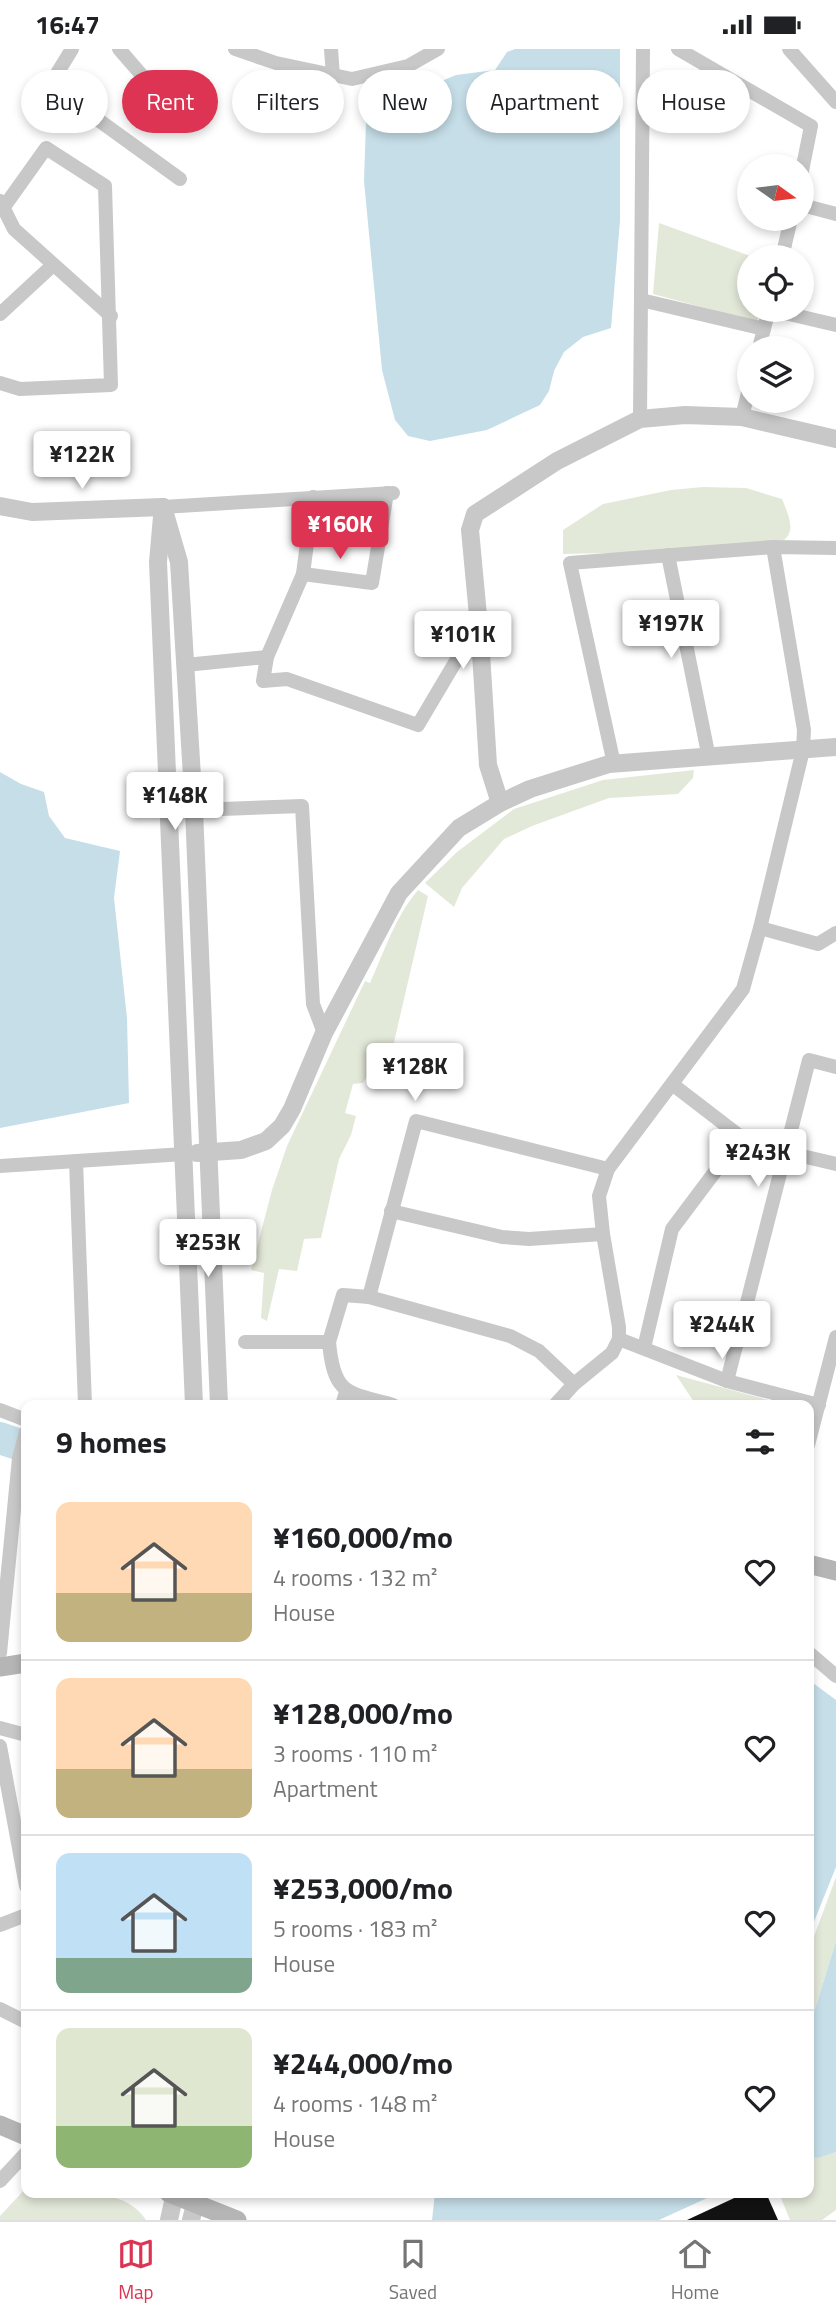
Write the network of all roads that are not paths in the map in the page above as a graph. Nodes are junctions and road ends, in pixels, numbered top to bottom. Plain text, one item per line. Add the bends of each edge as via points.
1 (72, 49) edge
2 (119, 49) edge
3 (235, 49) edge
4 (331, 49) edge
5 (643, 49) edge
6 (678, 49) edge
7 (789, 49) edge
8 (429, 51) edge
9 (137, 70) edge
10 (307, 70) edge
11 (333, 70) edge
12 (344, 78) edge
13 (836, 102) edge
14 (805, 154) edge
15 (180, 179) dead end
16 (2, 204) edge
17 (814, 208) edge
18 (836, 214) edge
19 (53, 265) junction
20 (641, 300) junction
21 (0, 314) edge
22 (111, 316) junction
23 (814, 320) edge
24 (766, 322) edge
25 (836, 325) edge
26 (764, 329) junction
27 (762, 336) edge
28 (0, 383) edge
29 (743, 413) edge
30 (742, 417) junction
31 (640, 419) junction
32 (836, 439) edge
33 (313, 497) junction
34 (0, 506) edge
35 (163, 507) junction
36 (773, 547) junction
37 (836, 548) edge
38 (667, 555) junction
39 (303, 574) junction
40 (480, 637) junction
41 (267, 657) junction
42 (185, 665) junction
43 (836, 747) edge
44 (803, 750) junction
45 (709, 758) junction
46 (614, 764) junction
47 (500, 803) junction
48 (194, 810) junction
49 (760, 928) junction
50 (836, 933) edge
51 (324, 1033) junction
52 (836, 1067) edge
53 (672, 1084) junction
54 (741, 1137) junction
55 (785, 1152) junction
56 (207, 1153) junction
57 (184, 1154) junction
58 (76, 1161) junction
59 (836, 1164) edge
60 (0, 1166) edge
61 (608, 1169) junction
62 (391, 1211) junction
63 (603, 1234) junction
64 (369, 1297) junction
65 (836, 1337) edge
66 (618, 1339) junction
67 (245, 1342) dead end
68 (329, 1342) junction
69 (644, 1348) junction
70 (727, 1381) junction
71 (574, 1384) junction
72 (344, 1399) edge
73 (85, 1400) edge
74 (194, 1400) edge
75 (219, 1400) edge
76 (560, 1400) edge
77 (800, 1400) edge
78 (814, 1404) edge
79 (819, 1405) junction
80 (0, 1410) edge
81 (21, 1418) edge
82 (814, 1423) edge
83 (21, 1451) edge
84 (814, 1566) edge
85 (836, 1571) edge
86 (0, 1653) edge
87 (814, 1657) edge
88 (21, 1664) edge
89 (0, 1667) edge
90 (836, 1676) edge
91 (0, 1728) edge
92 (21, 1734) edge
93 (0, 1746) edge
94 (21, 1859) edge
95 (21, 1917) edge
96 (0, 1925) edge
97 (0, 2009) edge
98 (21, 2020) edge
99 (0, 2125) edge
100 (21, 2134) edge
101 (21, 2158) edge
102 (0, 2181) edge
103 (172, 2198) edge
104 (195, 2205) edge
105 (169, 2220) edge
106 (237, 2220) edge

1 - 15 street via 50,85
2 - 9 street
3 - 10 street
4 - 11 street
5 - 20 street
6 - 14 street via 811,126
7 - 13 street
8 - 12 street via 408,66
16 - 19 street via 14,229
16 - 22 street via 46,148 105,186
17 - 18 street
19 - 21 street
19 - 22 street
20 - 26 street
20 - 31 street
22 - 28 street via 111,385 20,389
23 - 25 street
24 - 26 street
26 - 27 street
29 - 30 street
30 - 31 street
30 - 32 street
31 - 40 street via 557,461 475,514 470,530
33 - 35 street
33 - 39 street
33 - 39 street via 390,493 372,583
34 - 35 street via 32,512
35 - 42 street via 179,562
35 - 57 street via 158,562
36 - 37 street
36 - 38 street
36 - 44 street via 804,730
38 - 45 street
38 - 46 street via 570,563
39 - 41 street
40 - 41 street via 467,644 418,725 287,679 263,681
40 - 47 street via 488,765
41 - 42 street
42 - 48 street
43 - 44 street
44 - 45 street
44 - 49 street
45 - 46 street
46 - 47 street via 530,789
47 - 51 street via 459,828 399,893
48 - 51 street via 302,806 313,1004
48 - 56 street
49 - 50 street via 818,944
49 - 53 street via 743,989
51 - 56 street via 282,1126 266,1141 241,1150
52 - 55 street via 809,1060
53 - 54 street
53 - 61 street
54 - 55 street
54 - 69 street via 673,1229
55 - 59 street
55 - 70 street
56 - 57 street
56 - 75 street
57 - 58 street
57 - 74 street
58 - 60 street
58 - 73 street
61 - 62 street via 416,1121
61 - 63 street via 599,1196
62 - 63 street via 502,1237
62 - 64 street
63 - 66 street
64 - 68 street via 343,1295
64 - 71 street via 510,1336 540,1352
65 - 79 street
66 - 69 street
66 - 71 street via 612,1353
67 - 68 street
68 - 72 street
69 - 70 street
70 - 77 street
71 - 76 street
78 - 79 street
79 - 82 street
80 - 81 street
83 - 86 street
84 - 85 main road
87 - 90 street
88 - 89 main road
91 - 92 street
93 - 94 street
95 - 96 street
97 - 98 street
99 - 100 main road
101 - 102 street
103 - 105 street
104 - 106 main road

